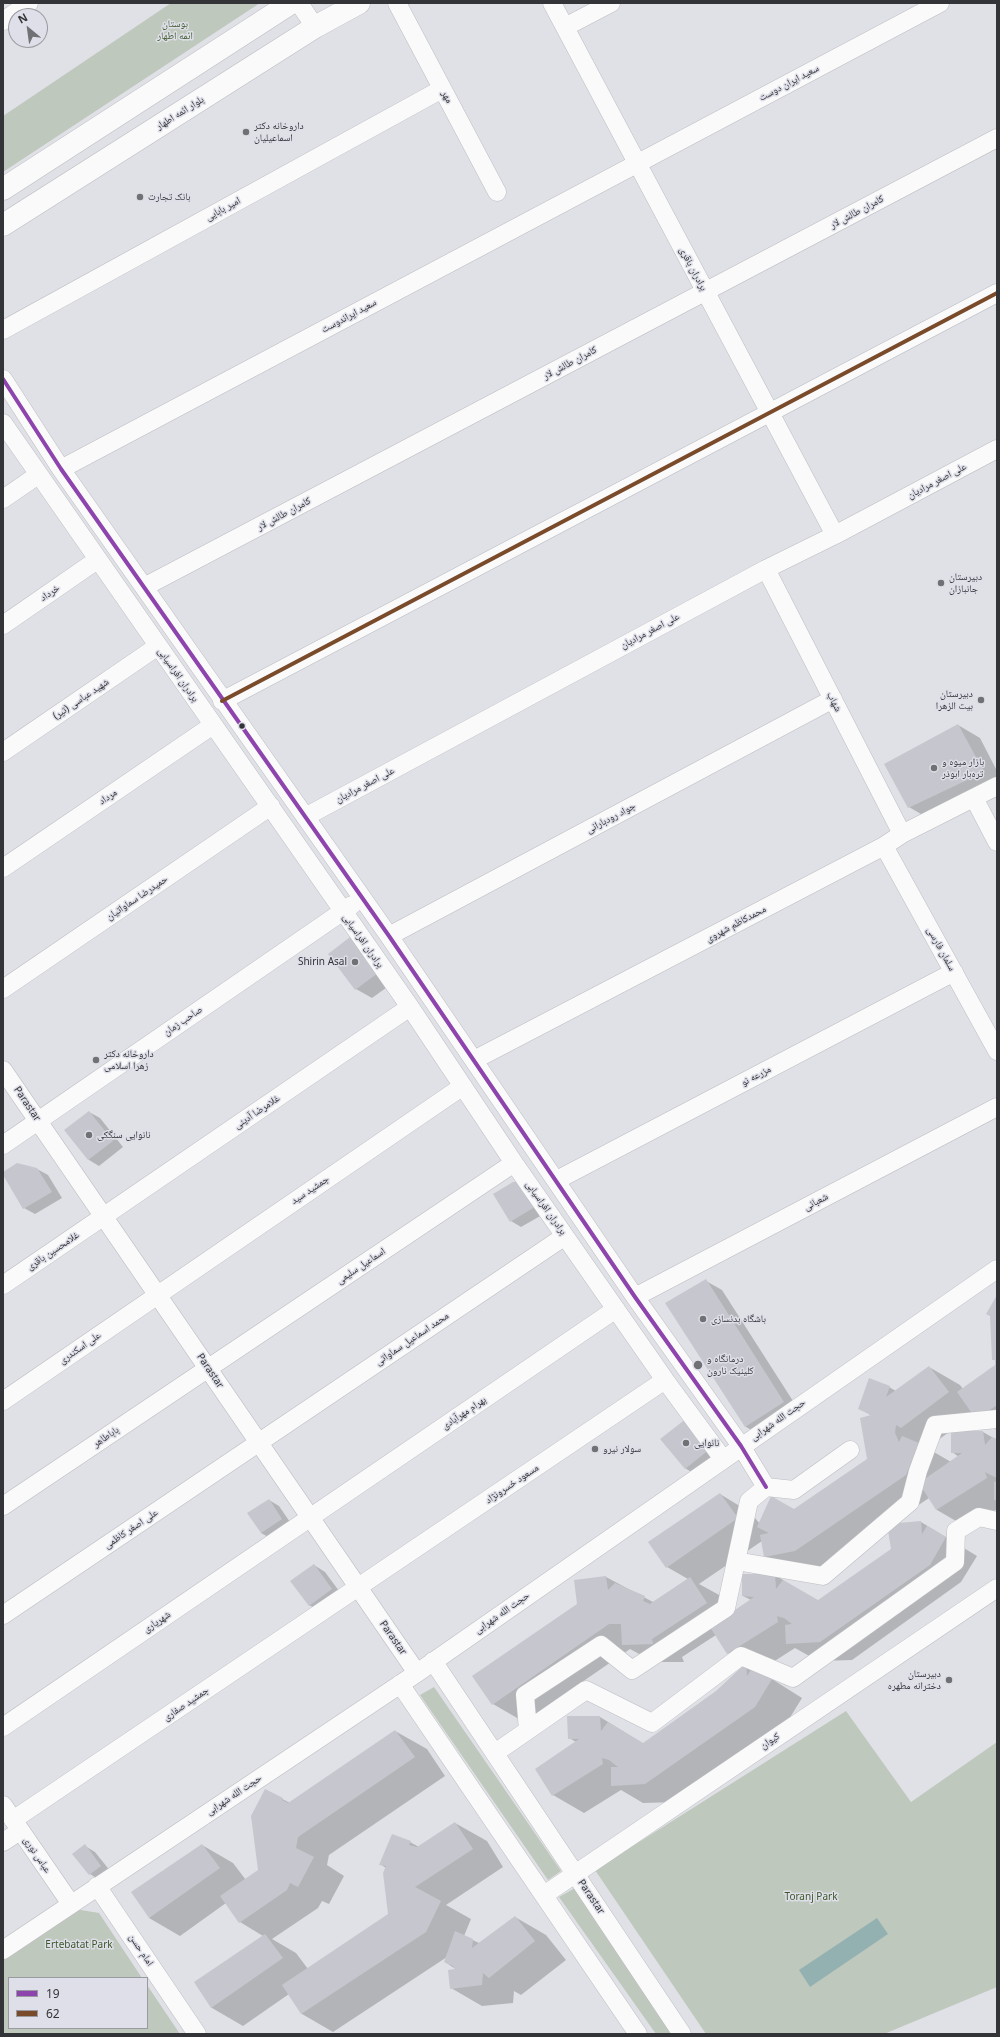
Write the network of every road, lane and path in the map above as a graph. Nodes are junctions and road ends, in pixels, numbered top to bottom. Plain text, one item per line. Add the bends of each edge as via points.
1 (29, 3) edge
2 (291, 3) edge
3 (299, 3) edge
4 (359, 3) edge
5 (397, 3) edge
6 (552, 3) edge
7 (611, 3) edge
8 (940, 3) edge
9 (3, 21) edge
10 (315, 27) junction
11 (565, 27) junction
12 (442, 89) junction
13 (997, 138) edge
14 (637, 163) junction
15 (3, 189) edge
16 (497, 192) dead end
17 (3, 225) edge
18 (705, 292) junction
19 (997, 293) edge
20 (3, 330) edge
21 (3, 379) edge
22 (770, 413) junction
23 (3, 422) edge
24 (997, 449) edge
25 (61, 469) junction
26 (38, 475) junction
27 (3, 499) edge
28 (835, 535) junction
29 (97, 560) junction
30 (766, 569) junction
31 (144, 587) junction
32 (3, 625) edge
33 (158, 646) junction
34 (832, 700) junction
35 (222, 701) junction
36 (213, 725) junction
37 (3, 752) edge
38 (997, 786) edge
39 (974, 798) junction
40 (271, 806) junction
41 (305, 817) junction
42 (902, 834) junction
43 (997, 842) edge
44 (884, 846) junction
45 (3, 868) edge
46 (362, 898) junction
47 (342, 912) junction
48 (389, 936) junction
49 (954, 972) junction
50 (3, 989) edge
51 (410, 1007) junction
52 (997, 1051) edge
53 (474, 1060) junction
54 (3, 1070) edge
55 (463, 1086) junction
56 (997, 1107) edge
57 (38, 1121) junction
58 (3, 1145) edge
59 (514, 1163) junction
60 (557, 1180) junction
61 (104, 1216) junction
62 (565, 1236) junction
63 (997, 1269) edge
64 (3, 1285) edge
65 (158, 1295) junction
66 (635, 1297) junction
67 (616, 1309) junction
68 (208, 1368) junction
69 (665, 1380) junction
70 (3, 1401) edge
71 (997, 1419) edge
72 (259, 1442) junction
73 (741, 1446) junction
74 (850, 1450) dead end
75 (723, 1459) junction
76 (766, 1487) junction
77 (3, 1506) edge
78 (310, 1517) junction
79 (997, 1521) edge
80 (736, 1562) junction
81 (359, 1588) junction
82 (997, 1588) edge
83 (3, 1615) edge
84 (433, 1661) junction
85 (417, 1673) junction
86 (400, 1684) junction
87 (3, 1727) edge
88 (528, 1730) junction
89 (495, 1753) junction
90 (3, 1805) edge
91 (17, 1825) junction
92 (3, 1842) edge
93 (575, 1873) junction
94 (98, 1886) junction
95 (544, 1895) junction
96 (71, 1904) junction
97 (3, 1950) edge
98 (197, 2034) edge
99 (638, 2034) edge
100 (682, 2034) edge

1 - 9 street
2 - 15 main road
3 - 10 street
4 - 10 main road, بلوار ائمه اطهار
5 - 12 street, مهر
6 - 11 street, برادران باقری
7 - 11 street
8 - 14 street, سعید ایران دوست
10 - 17 main road, بلوار ائمه اطهار
11 - 14 street, برادران باقری
12 - 16 street, مهر
12 - 20 street, امیر بابایی
13 - 18 street, کامران طالش لار
14 - 18 street, برادران باقری
14 - 25 street, سعید ایراندوست
18 - 22 street, برادران باقری
18 - 31 street, کامران طالش لار
19 - 22 street
21 - 25 street
22 - 28 street, برادران باقری
22 - 35 street
23 - 26 street, برادران افراسیابی
24 - 28 street, علی اصغر مرادیان
25 - 31 street
26 - 27 street
26 - 29 street, برادران افراسیابی
28 - 30 street, علی اصغر مرادیان
29 - 32 street, خرداد
29 - 33 street, برادران افراسیابی
30 - 34 street, شهاب
30 - 41 street, علی اصغر مرادیان
31 - 35 street
33 - 36 street, برادران افراسیابی
33 - 37 street, شهید عباسی (تیر)
34 - 42 street, شهاب
34 - 48 street, جواد رودبارانی
35 - 41 street
36 - 40 street, برادران افراسیابی
36 - 45 street, مرداد
38 - 39 street, محمدکاظم شهروی
39 - 42 street, محمدکاظم شهروی
39 - 43 street
40 - 47 street, برادران افراسیابی
40 - 50 street, حمیدرضا سماواتیان
41 - 46 street
42 - 44 street, محمدکاظم شهروی
44 - 49 street, سلمان فارسی
44 - 53 street, محمدکاظم شهروی
46 - 47 street, صاحب زمان
46 - 48 street
47 - 51 street, برادران افراسیابی
47 - 57 street, صاحب زمان
48 - 53 street
49 - 52 street, سلمان فارسی
49 - 60 street, مزرعه نو
51 - 55 street, برادران افراسیابی
51 - 61 street, غلامرضا آدینی
53 - 60 street
54 - 57 street, Parastar
55 - 59 street, برادران افراسیابی
55 - 65 street, جمشید سید
56 - 66 street, شعبانی
57 - 58 street, صاحب زمان
57 - 61 street, Parastar
59 - 62 street, برادران افراسیابی
59 - 68 street, اسماعیل سلیمی
60 - 66 street
61 - 64 street, غلامحسین باقری
61 - 65 street, Parastar
62 - 67 street, برادران افراسیابی
62 - 72 street, محمد اسماعیل سماواتی
63 - 73 street, حجت الله شهرابی
65 - 68 street, Parastar
65 - 70 street, علی اسکندری
66 - 73 street
67 - 69 street, برادران افراسیابی
67 - 78 street, بهرام مهرآبادی
68 - 72 street, Parastar
68 - 77 street, باباطاهر
69 - 75 street, برادران افراسیابی
69 - 81 street, مسعود خسرونژاد
71 - 80 street via 935,1425 910,1502 822,1576
72 - 78 street, Parastar
72 - 83 street, علی اصغر کاظمی
73 - 75 street, حجت الله شهرابی
73 - 76 street
74 - 76 street via 794,1490
75 - 84 street, حجت الله شهرابی
76 - 80 street via 749,1501
78 - 81 street, Parastar
78 - 87 street, شهریاری
79 - 88 street via 979,1517 956,1531 955,1562 793,1678 741,1656 652,1723 586,1690
80 - 88 street via 726,1608 632,1670 601,1645 525,1695
81 - 85 street, Parastar
81 - 91 street, جمشید صفاری
82 - 93 street, کیوان
84 - 85 street, حجت الله شهرابی
84 - 89 street, Parastar
85 - 86 street, حجت الله شهرابی
86 - 94 street, حجت الله شهرابی
86 - 95 street
88 - 89 street
89 - 93 street, Parastar
90 - 91 street, عباس نوری
91 - 92 street, جمشید صفاری
91 - 96 street, عباس نوری
93 - 95 street, کیوان
93 - 100 street, Parastar
94 - 96 street, حجت الله شهرابی
94 - 98 street, امام حسن
95 - 99 street
96 - 97 street, حجت الله شهرابی

